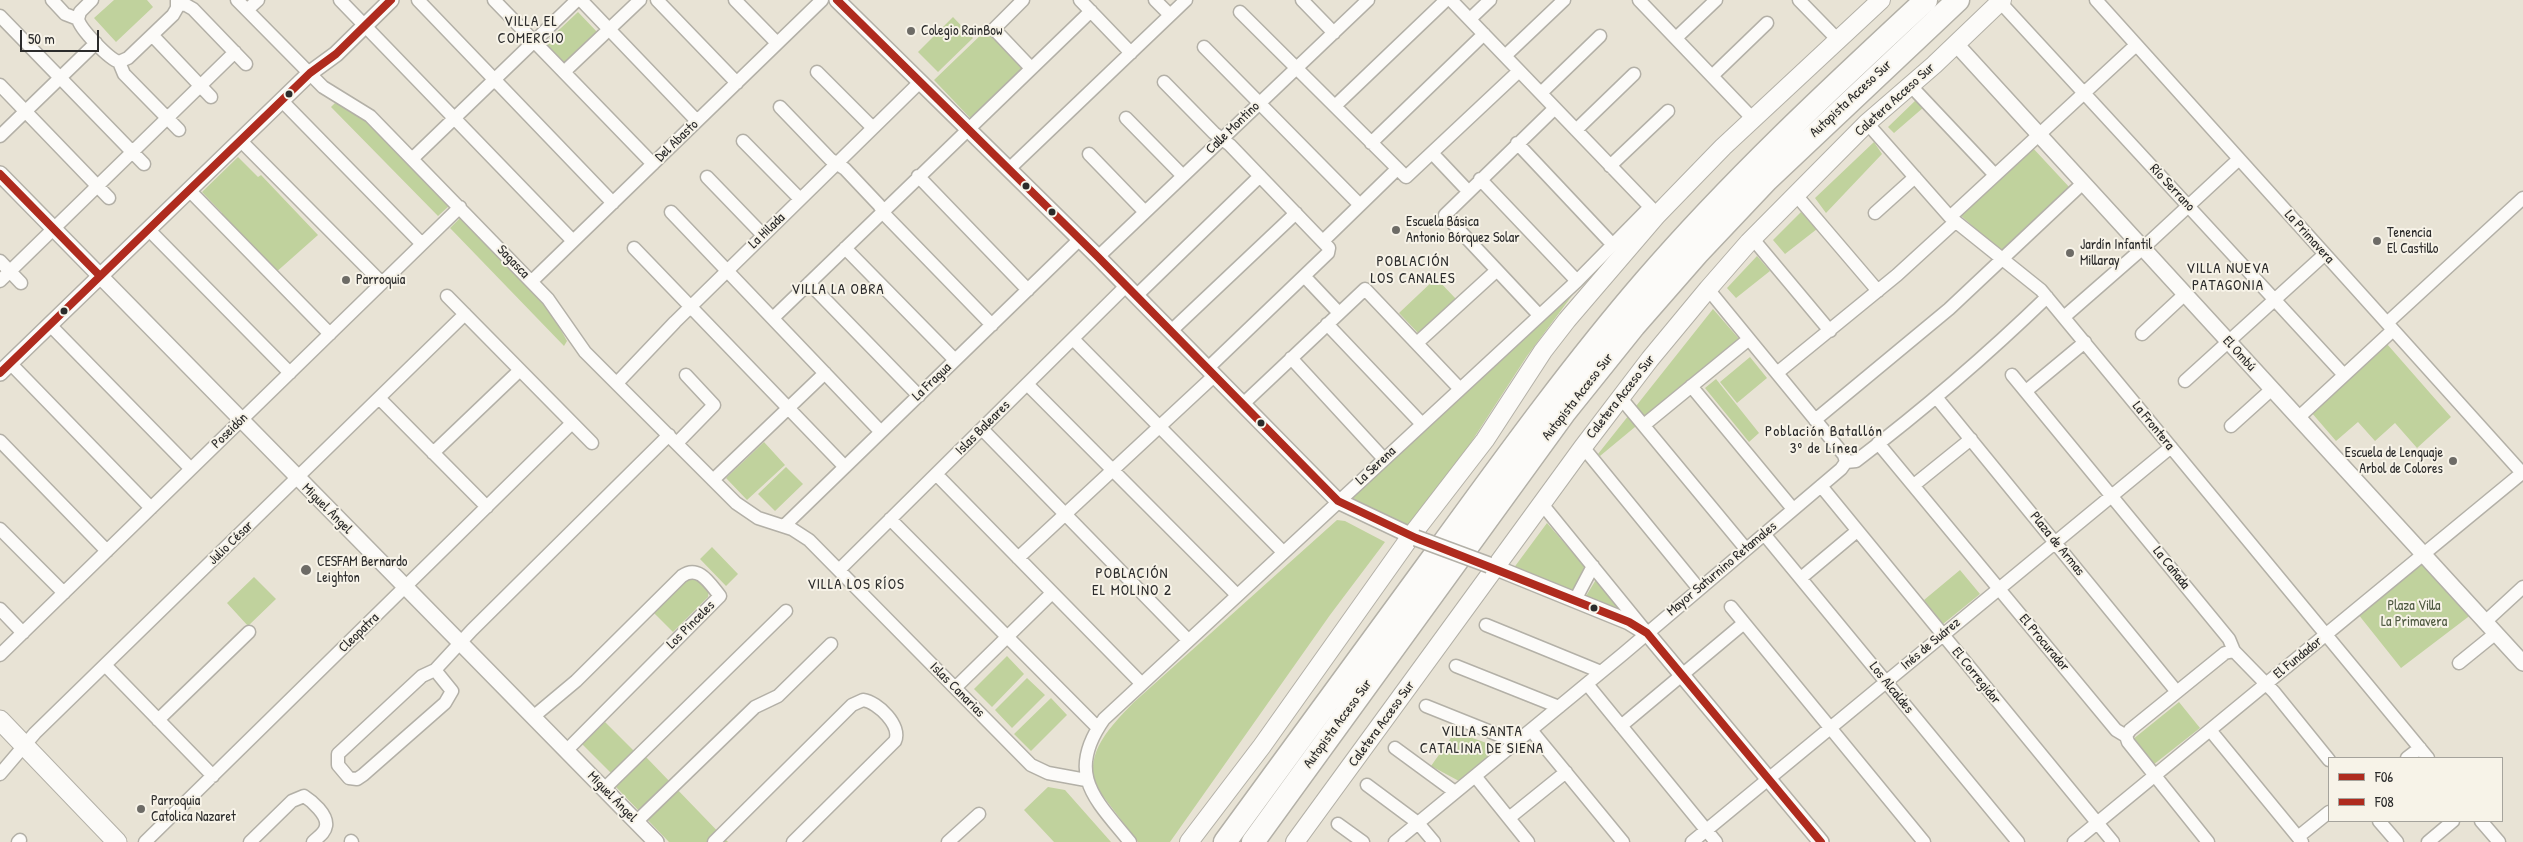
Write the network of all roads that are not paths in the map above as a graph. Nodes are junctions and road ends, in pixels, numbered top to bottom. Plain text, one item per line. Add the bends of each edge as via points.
1 (52, 0) edge
2 (92, 0) edge
3 (237, 0) edge
4 (258, 0) edge
5 (340, 0) edge
6 (391, 0) edge
7 (418, 0) edge
8 (494, 0) edge
9 (579, 0) edge
10 (640, 0) edge
11 (657, 0) edge
12 (735, 0) edge
13 (822, 0) edge
14 (836, 0) edge
15 (1080, 0) edge
16 (1155, 0) edge
17 (1186, 0) edge
18 (1302, 0) edge
19 (1368, 0) edge
20 (1446, 0) edge
21 (1451, 0) edge
22 (1490, 0) edge
23 (1564, 0) edge
24 (1640, 0) edge
25 (1716, 0) edge
26 (1799, 0) edge
27 (1926, 0) edge
28 (1958, 0) edge
29 (2096, 0) edge
30 (2001, 1) edge
31 (178, 2) edge
32 (1875, 2) edge
33 (1014, 3) edge
34 (247, 10) junction
35 (1091, 11) junction
36 (1240, 12) dead end
37 (0, 16) edge
38 (1170, 16) junction
39 (78, 19) junction
40 (1470, 19) junction
41 (1767, 23) dead end
42 (365, 26) junction
43 (609, 29) junction
44 (1334, 33) junction
45 (1484, 34) junction
46 (152, 35) junction
47 (1600, 36) dead end
48 (1676, 38) junction
49 (1838, 40) junction
50 (534, 41) junction
51 (96, 43) junction
52 (777, 44) junction
53 (1956, 44) junction
54 (2136, 45) junction
55 (1204, 48) dead end
56 (235, 52) junction
57 (1131, 52) junction
58 (1505, 56) junction
59 (119, 62) junction
60 (246, 64) dead end
61 (1031, 68) junction
62 (1296, 68) junction
63 (1519, 71) junction
64 (564, 72) junction
65 (817, 72) dead end
66 (310, 74) junction
67 (1634, 74) dead end
68 (1712, 76) junction
69 (60, 78) junction
70 (494, 80) junction
71 (737, 82) junction
72 (920, 82) junction
73 (1164, 82) dead end
74 (0, 85) edge
75 (200, 85) junction
76 (1911, 86) junction
77 (1541, 93) junction
78 (2084, 93) junction
79 (211, 97) dead end
80 (282, 101) junction
81 (1260, 103) junction
82 (1335, 106) junction
83 (780, 107) dead end
84 (1554, 108) junction
85 (25, 111) junction
86 (1668, 111) dead end
87 (167, 118) junction
88 (454, 118) junction
89 (1126, 118) dead end
90 (1753, 119) junction
91 (697, 121) junction
92 (1867, 123) junction
93 (873, 128) junction
94 (967, 129) junction
95 (178, 130) dead end
96 (1576, 130) junction
97 (2039, 135) junction
98 (0, 136) edge
99 (1222, 139) junction
100 (241, 141) junction
101 (743, 141) dead end
102 (1370, 143) junction
103 (1518, 143) junction
104 (132, 152) junction
105 (1089, 154) dead end
106 (1433, 154) junction
107 (412, 159) junction
108 (2239, 159) junction
109 (837, 163) junction
110 (144, 164) dead end
111 (653, 164) junction
112 (1610, 166) junction
113 (1009, 169) junction
114 (0, 174) edge
115 (1401, 174) junction
116 (1995, 175) junction
117 (918, 176) junction
118 (1183, 176) junction
119 (1260, 176) junction
120 (707, 177) dead end
121 (1915, 178) junction
122 (1480, 179) junction
123 (2083, 183) junction
124 (97, 186) junction
125 (190, 190) junction
126 (1468, 191) junction
127 (1796, 194) junction
128 (109, 198) dead end
129 (2523, 198) edge
130 (800, 199) junction
131 (613, 202) junction
132 (1360, 205) junction
133 (2188, 206) junction
134 (460, 207) junction
135 (883, 211) junction
136 (1654, 211) junction
137 (671, 212) dead end
138 (1145, 212) junction
139 (1296, 213) junction
140 (1875, 213) dead end
141 (1952, 220) junction
142 (54, 229) junction
143 (149, 230) junction
144 (763, 235) junction
145 (1753, 238) junction
146 (1080, 239) junction
147 (573, 241) junction
148 (422, 244) junction
149 (1326, 245) junction
150 (1612, 245) junction
151 (634, 248) dead end
152 (845, 248) junction
153 (2143, 248) junction
154 (2325, 254) junction
155 (1098, 257) junction
156 (2002, 257) junction
157 (0, 261) edge
158 (1496, 270) junction
159 (10, 271) junction
160 (727, 271) junction
161 (100, 276) junction
162 (1304, 276) junction
163 (0, 281) edge
164 (532, 281) junction
165 (1576, 281) junction
166 (21, 283) dead end
167 (382, 283) junction
168 (809, 283) junction
169 (1708, 289) junction
170 (1028, 290) junction
171 (1132, 290) junction
172 (1878, 291) junction
173 (2185, 294) junction
174 (447, 296) dead end
175 (2047, 297) junction
176 (2275, 300) junction
177 (690, 306) junction
178 (1339, 313) junction
179 (465, 314) junction
180 (1539, 316) junction
181 (2064, 317) junction
182 (773, 318) junction
183 (1327, 324) junction
184 (50, 325) junction
185 (992, 325) junction
186 (2390, 326) junction
187 (1830, 330) junction
188 (1171, 331) junction
189 (330, 334) junction
190 (2142, 334) dead end
191 (1073, 339) junction
192 (1749, 339) junction
193 (2085, 342) junction
194 (2228, 342) junction
195 (1417, 343) junction
196 (1291, 358) junction
197 (955, 360) junction
198 (5, 368) edge
199 (520, 370) junction
200 (1211, 371) junction
201 (290, 373) junction
202 (825, 373) junction
203 (1777, 373) junction
204 (686, 375) dead end
205 (2012, 375) dead end
206 (2344, 375) junction
207 (2185, 382) dead end
208 (617, 383) junction
209 (1027, 384) junction
210 (1692, 386) junction
211 (1460, 389) junction
212 (2272, 389) junction
213 (2026, 391) junction
214 (919, 396) junction
215 (1620, 397) junction
216 (1936, 397) junction
217 (379, 398) junction
218 (1243, 404) junction
219 (788, 408) junction
220 (2298, 418) junction
221 (1816, 420) junction
222 (241, 421) junction
223 (572, 423) junction
224 (1422, 424) junction
225 (1644, 425) junction
226 (1159, 426) junction
227 (2231, 426) dead end
228 (982, 429) junction
229 (882, 432) junction
230 (673, 439) junction
231 (1971, 439) junction
232 (0, 441) edge
233 (592, 443) dead end
234 (1878, 443) junction
235 (1583, 447) junction
236 (2171, 447) junction
237 (433, 453) junction
238 (1384, 459) junction
239 (1846, 462) junction
240 (845, 467) junction
241 (191, 469) junction
242 (1112, 470) junction
243 (2522, 473) edge
244 (936, 474) junction
245 (297, 478) junction
246 (713, 480) junction
247 (1914, 485) junction
248 (1820, 486) junction
249 (2112, 496) junction
250 (1338, 501) junction
251 (1542, 504) junction
252 (487, 507) junction
253 (151, 508) junction
254 (1794, 509) junction
255 (1065, 514) junction
256 (890, 519) junction
257 (784, 526) junction
258 (0, 529) edge
259 (1857, 531) junction
260 (1764, 534) junction
261 (1414, 537) junction
262 (2056, 542) junction
263 (1746, 549) junction
264 (107, 551) junction
265 (1283, 552) junction
266 (2424, 555) junction
267 (1018, 558) junction
268 (1592, 566) junction
269 (1492, 567) junction
270 (839, 570) junction
271 (1801, 578) junction
272 (2523, 587) edge
273 (406, 588) junction
274 (1999, 588) junction
275 (1699, 589) junction
276 (64, 593) junction
277 (1052, 593) junction
278 (1237, 595) junction
279 (1575, 600) junction
280 (1731, 607) dead end
281 (0, 610) edge
282 (786, 610) dead end
283 (1744, 623) junction
284 (1486, 625) dead end
285 (2491, 628) junction
286 (249, 632) dead end
287 (23, 633) junction
288 (1646, 633) junction
289 (1943, 635) junction
290 (2325, 636) junction
291 (1007, 637) junction
292 (1188, 640) junction
293 (461, 644) junction
294 (831, 644) dead end
295 (2234, 650) junction
296 (0, 655) edge
297 (2459, 663) dead end
298 (2523, 663) edge
299 (105, 665) junction
300 (1456, 666) dead end
301 (435, 670) junction
302 (1601, 672) junction
303 (1683, 674) junction
304 (1886, 682) junction
305 (1141, 683) junction
306 (1587, 684) junction
307 (2265, 685) junction
308 (955, 688) junction
309 (2178, 692) junction
310 (1426, 706) dead end
311 (1559, 706) junction
312 (533, 717) junction
313 (0, 720) edge
314 (158, 720) junction
315 (1621, 726) junction
316 (1098, 728) junction
317 (1830, 728) junction
318 (1531, 730) junction
319 (2210, 730) junction
320 (2126, 736) junction
321 (1516, 742) junction
322 (25, 747) junction
323 (1394, 748) dead end
324 (566, 751) junction
325 (2424, 753) edge
326 (2411, 757) edge
327 (2328, 759) edge
328 (1566, 772) junction
329 (0, 774) edge
330 (2155, 775) junction
331 (213, 776) junction
332 (1475, 776) junction
333 (1769, 778) junction
334 (1086, 780) junction
335 (1367, 785) dead end
336 (604, 789) junction
337 (1455, 792) junction
338 (2328, 813) edge
339 (979, 814) dead end
340 (1509, 818) junction
341 (636, 822) junction
342 (2380, 822) edge
343 (2452, 822) edge
344 (2482, 822) edge
345 (1418, 823) junction
346 (2097, 823) junction
347 (1338, 824) dead end
348 (1706, 830) junction
349 (2300, 840) edge
350 (117, 842) edge
351 (145, 842) edge
352 (250, 842) edge
353 (313, 842) edge
354 (656, 842) edge
355 (714, 842) edge
356 (793, 842) edge
357 (948, 842) edge
358 (1130, 842) edge
359 (1188, 842) edge
360 (1225, 842) edge
361 (1252, 842) edge
362 (1296, 842) edge
363 (1363, 842) edge
364 (1395, 842) edge
365 (1434, 842) edge
366 (1528, 842) edge
367 (1623, 842) edge
368 (1692, 842) edge
369 (1716, 842) edge
370 (1821, 842) edge
371 (1924, 842) edge
372 (2018, 842) edge
373 (2074, 842) edge
374 (2113, 842) edge
375 (2208, 842) edge
376 (2397, 842) edge
377 (2428, 842) edge
378 (2499, 842) edge

1 - 39 street via 65,14
2 - 39 street via 80,12
3 - 34 street, Sagasca
4 - 34 street
5 - 42 street
6 - 42 street
7 - 70 street
8 - 50 street
9 - 43 street
9 - 50 street
10 - 43 street
11 - 71 street
12 - 52 street
13 - 52 street, Del Abasto
14 - 72 street
15 - 35 street
16 - 38 street
17 - 38 street
18 - 44 street
19 - 44 street, Calle Montino
20 - 82 street
21 - 40 street
22 - 40 street
23 - 58 street
24 - 48 street
25 - 48 street
26 - 49 street
27 - 360 highway, Autopista Acceso Sur via 1741,175 1611,321 1518,440
28 - 361 highway, Autopista Acceso Sur via 1767,180 1634,326 1559,420
29 - 54 street, La Primavera
30 - 53 main road, Caletera Acceso Sur
30 - 78 street, Río Serrano
31 - 46 street via 176,12
31 - 56 street via 193,9
32 - 49 main road
33 - 61 street via 994,29
34 - 66 street, Sagasca
35 - 57 street
35 - 61 street
36 - 62 street
37 - 69 street
38 - 57 street
39 - 51 street
40 - 45 street
41 - 68 street
42 - 66 street
42 - 88 street
43 - 64 street
43 - 91 street
44 - 62 street, Calle Montino
45 - 58 street
45 - 102 street
46 - 59 street via 128,58
46 - 75 street
47 - 77 street
48 - 68 street
49 - 90 main road
50 - 64 street
50 - 70 street
51 - 59 street
51 - 69 street
52 - 71 street, Del Abasto
53 - 76 main road, Caletera Acceso Sur
53 - 97 street, El Ombú
54 - 78 street
54 - 108 street, La Primavera
55 - 81 street
56 - 60 street
56 - 75 street
57 - 113 street
58 - 63 street
59 - 87 street via 124,74
61 - 94 street
62 - 81 street, Calle Montino
62 - 82 street
63 - 77 street
63 - 106 street
64 - 111 street
65 - 93 street
66 - 80 street
66 - 107 street, Sagasca via 330,92 363,109
67 - 96 street
68 - 90 street
69 - 85 street
69 - 104 street
70 - 88 street
70 - 131 street
71 - 91 street, Del Abasto
72 - 93 street, La Hilada
72 - 94 street
73 - 99 street
74 - 85 street
75 - 79 street
75 - 87 street
76 - 92 main road, Caletera Acceso Sur
76 - 116 street
77 - 84 street
78 - 97 street
78 - 133 street, Río Serrano
80 - 100 street
80 - 148 street
81 - 99 street, Calle Montino
81 - 132 street
82 - 102 street
83 - 109 street
84 - 96 street
84 - 103 street
85 - 98 street
85 - 124 street
86 - 112 street
87 - 95 street
87 - 104 street
88 - 107 street
88 - 147 street
89 - 118 street
90 - 136 main road
91 - 111 street, Del Abasto
92 - 121 street, La Frontera
92 - 127 main road, Caletera Acceso Sur
93 - 109 street, La Hilada
94 - 113 street
94 - 117 street
96 - 112 street
97 - 116 street
97 - 123 street, El Ombú
99 - 118 street, Calle Montino
99 - 119 street
100 - 125 street
100 - 167 street
101 - 130 street
102 - 115 street
103 - 122 street
103 - 150 street
104 - 110 street
104 - 124 street
105 - 138 street
106 - 115 street
106 - 126 street
107 - 134 street, Sagasca
108 - 133 street
108 - 154 street, La Primavera
109 - 130 street, La Hilada
109 - 135 street
111 - 131 street, Del Abasto
112 - 136 street
113 - 146 street
114 - 142 street, Miguel Ángel
115 - 132 street
116 - 141 street
117 - 135 street
117 - 170 street
118 - 138 street, Calle Montino
119 - 139 street
119 - 171 street, Islas Baleares
120 - 144 street
121 - 140 street
121 - 141 street, La Frontera
122 - 126 street
122 - 165 street
123 - 153 street, El Ombú
123 - 156 street
124 - 128 street
124 - 142 street
125 - 143 street
125 - 189 street
126 - 158 street via 1445,214
127 - 145 main road, Caletera Acceso Sur
127 - 172 street
129 - 186 street
130 - 144 street, La Hilada
131 - 147 street, Del Abasto
132 - 149 street
133 - 153 street
133 - 176 street, Río Serrano
134 - 148 street, Poseidón
134 - 164 street, Sagasca
135 - 152 street
135 - 185 street
136 - 150 street, La Serena
136 - 261 main road via 1543,351 1485,440
137 - 160 street
138 - 155 street, Calle Montino
139 - 149 street
139 - 188 street
141 - 156 street, La Frontera
141 - 172 street
142 - 159 street
142 - 161 street, Miguel Ángel
143 - 161 street
143 - 201 street
144 - 160 street, La Hilada
145 - 169 main road, Caletera Acceso Sur
145 - 187 street
146 - 155 street
146 - 170 street, La Fragua
147 - 164 street, Del Abasto
148 - 167 street, Poseidón
149 - 162 street
150 - 165 street, La Serena
151 - 177 street
152 - 168 street
152 - 197 street
153 - 173 street, El Ombú
153 - 181 street
154 - 176 street
154 - 186 street, La Primavera
155 - 171 street
156 - 175 street, La Frontera
156 - 221 street via 1949,309
157 - 159 street
158 - 180 street
158 - 195 street
159 - 163 street
159 - 166 street
160 - 177 street, La Hilada
160 - 182 street
161 - 184 street
161 - 222 street, Miguel Ángel
162 - 178 street
162 - 200 street
164 - 208 street, Sagasca via 576,342
165 - 180 street, La Serena
167 - 189 street, Poseidón
168 - 182 street
168 - 214 street
169 - 192 street
169 - 215 main road, Caletera Acceso Sur
170 - 185 street, La Fragua
171 - 188 street
171 - 191 street, Islas Baleares
172 - 187 street
173 - 190 street
173 - 194 street, El Ombú
174 - 179 street
175 - 181 street, La Frontera
175 - 216 street, Mayor Saturnino Retamales
176 - 194 street
176 - 206 street, Río Serrano
177 - 208 street, La Hilada
177 - 219 street
178 - 183 street
178 - 195 street via 1365,289
179 - 199 street
179 - 217 street, Julio César
180 - 211 street, La Serena
181 - 193 street, La Frontera
182 - 202 street
183 - 196 street
183 - 224 street
184 - 198 street
184 - 241 street
185 - 197 street, La Fragua
186 - 206 street
186 - 243 street, La Primavera
187 - 203 street
188 - 200 street
189 - 201 street, Poseidón
191 - 209 street, Islas Baleares
191 - 226 street
192 - 203 street
192 - 210 street
193 - 213 street
193 - 236 street, La Frontera
194 - 207 street
194 - 212 street, El Ombú
195 - 211 street
196 - 218 street
196 - 238 street
197 - 214 street, La Fragua
198 - 253 street
199 - 223 street
199 - 237 street
200 - 218 street
200 - 226 street
201 - 222 street, Poseidón
202 - 219 street
202 - 229 street
203 - 221 street
204 - 230 street via 714,405
205 - 213 street, La Cañada
206 - 220 street
208 - 230 street, Sagasca
209 - 228 street, Islas Baleares
209 - 242 street
210 - 225 street
210 - 254 street
211 - 224 street, La Serena
212 - 220 street, El Ombú
212 - 227 street
213 - 249 street, La Cañada
214 - 229 street, La Fragua
215 - 225 street
215 - 235 main road, Caletera Acceso Sur
216 - 231 street, Plaza de Armas
216 - 234 street, Mayor Saturnino Retamales
217 - 237 street
217 - 245 street, Julio César
218 - 250 street
219 - 240 street
219 - 246 street
220 - 266 street, El Ombú
221 - 239 street
222 - 241 street, Poseidón
222 - 245 street, Miguel Ángel
223 - 233 street
223 - 252 street, Cleopatra
224 - 238 street, La Serena
225 - 263 street
226 - 242 street
226 - 265 street
228 - 244 street, Islas Baleares
228 - 255 street
229 - 240 street, La Fragua
230 - 246 street, Sagasca
230 - 293 street
231 - 247 street
231 - 262 street, Plaza de Armas
232 - 264 street
234 - 239 street, Mayor Saturnino Retamales via 1856,461
234 - 247 street, El Procurador
235 - 251 main road, Caletera Acceso Sur
235 - 275 street
236 - 249 street, Inés de Suárez
236 - 290 street, La Frontera
237 - 252 street
238 - 250 street, La Serena
239 - 248 street, Mayor Saturnino Retamales
240 - 257 street, La Fragua
241 - 253 street, Poseidón
242 - 255 street
242 - 278 street
243 - 266 street, El Fundador
244 - 256 street, Islas Baleares
244 - 267 street
245 - 273 street, Miguel Ángel
245 - 299 street, Julio César
246 - 257 street, Sagasca via 750,514
247 - 274 street, El Procurador
248 - 254 street, Mayor Saturnino Retamales
248 - 259 street, El Corregidor
249 - 262 street, Inés de Suárez
249 - 295 street, La Cañada via 2229,639
250 - 261 street
250 - 265 street, La Serena
251 - 268 street
251 - 269 main road, Caletera Acceso Sur
252 - 273 street, Cleopatra
253 - 264 street, Poseidón
254 - 260 street, Mayor Saturnino Retamales
255 - 267 street
255 - 292 street
256 - 270 street, Islas Baleares
256 - 291 street
257 - 270 street, Islas Canarias via 805,536
258 - 276 street
259 - 271 street
259 - 289 street, El Corregidor
260 - 263 street, Mayor Saturnino Retamales
260 - 271 street, Los Alcaldes
261 - 269 street, bridge
261 - 359 main road
262 - 274 street, Inés de Suárez
262 - 309 street, Plaza de Armas
263 - 275 street, Mayor Saturnino Retamales
264 - 276 street, Poseidón
265 - 278 street, La Serena
266 - 285 street, El Ombú
266 - 290 street, El Fundador
267 - 277 street
268 - 279 street
268 - 288 street
269 - 279 street
269 - 362 main road, Caletera Acceso Sur
270 - 308 street, Islas Canarias
271 - 304 street, Los Alcaldes
272 - 285 street
273 - 293 street, Miguel Ángel
273 - 331 street, Cleopatra
274 - 289 street, Inés de Suárez
274 - 320 street, El Procurador via 2116,730
275 - 288 street, Mayor Saturnino Retamales
276 - 287 street, Poseidón
277 - 291 street
277 - 305 street
278 - 292 street, La Serena
279 - 288 street via 1635,625
280 - 283 street
281 - 287 street
282 - 336 street
283 - 303 street
283 - 317 street
284 - 302 street
285 - 297 street
285 - 298 street, El Ombú
286 - 314 street
287 - 296 street, Poseidón
288 - 302 street, Mayor Saturnino Retamales
288 - 303 street
289 - 304 street, Inés de Suárez
289 - 346 street, El Corregidor
290 - 307 street, El Fundador
290 - 325 street, La Frontera
291 - 308 street
291 - 316 street
292 - 305 street, La Serena
293 - 301 street
293 - 312 street, Miguel Ángel
294 - 341 street via 778,696 755,707
295 - 307 street, La Cañada
295 - 309 street via 2225,653
299 - 314 street
299 - 322 street, Julio César
300 - 311 street
301 - 301 street via 452,690 445,703 363,775 357,779 349,778 338,765 338,754 422,676
302 - 306 street, Mayor Saturnino Retamales
303 - 315 street
303 - 333 street
304 - 317 street, Inés de Suárez
304 - 372 street, Los Alcaldes
305 - 316 street, La Serena
306 - 311 street, Mayor Saturnino Retamales
306 - 315 street
307 - 319 street, El Fundador
307 - 327 street, La Cañada
308 - 334 street, Islas Canarias via 1036,768 1054,775
309 - 320 street
310 - 321 street
311 - 318 street, Mayor Saturnino Retamales
312 - 324 street, Miguel Ángel
312 - 324 street, Los Pinceles via 576,681 682,576 690,573 702,576 720,596
313 - 322 main road
314 - 331 street
315 - 348 street
316 - 334 street, La Serena via 1088,751
317 - 333 street, Inés de Suárez
317 - 371 street
318 - 321 street, Mayor Saturnino Retamales
318 - 328 street
319 - 330 street, El Fundador
319 - 349 street
320 - 330 street, El Procurador
321 - 332 street, Mayor Saturnino Retamales
322 - 329 street, Julio César
322 - 350 main road
323 - 337 street
324 - 336 street, Miguel Ángel
325 - 326 street
328 - 340 street
328 - 367 street
330 - 346 street, El Fundador
330 - 375 street, El Procurador
331 - 351 street, Cleopatra
332 - 337 street, Mayor Saturnino Retamales
332 - 340 street
333 - 348 street, Inés de Suárez
333 - 370 street
334 - 358 street via 1095,800
335 - 345 street
336 - 341 street, Miguel Ángel
337 - 345 street, Mayor Saturnino Retamales
338 - 349 street
339 - 357 street
340 - 366 street
341 - 354 street, Miguel Ángel
342 - 376 street
343 - 377 street
344 - 378 street
345 - 364 street, Mayor Saturnino Retamales
345 - 365 street
346 - 373 street, El Fundador
346 - 374 street, El Corregidor
347 - 363 street
348 - 368 street, Inés de Suárez
348 - 369 street
352 - 353 street via 292,801 304,796 326,822 323,833
355 - 356 street via 852,705 863,700 873,704 895,727 895,741

